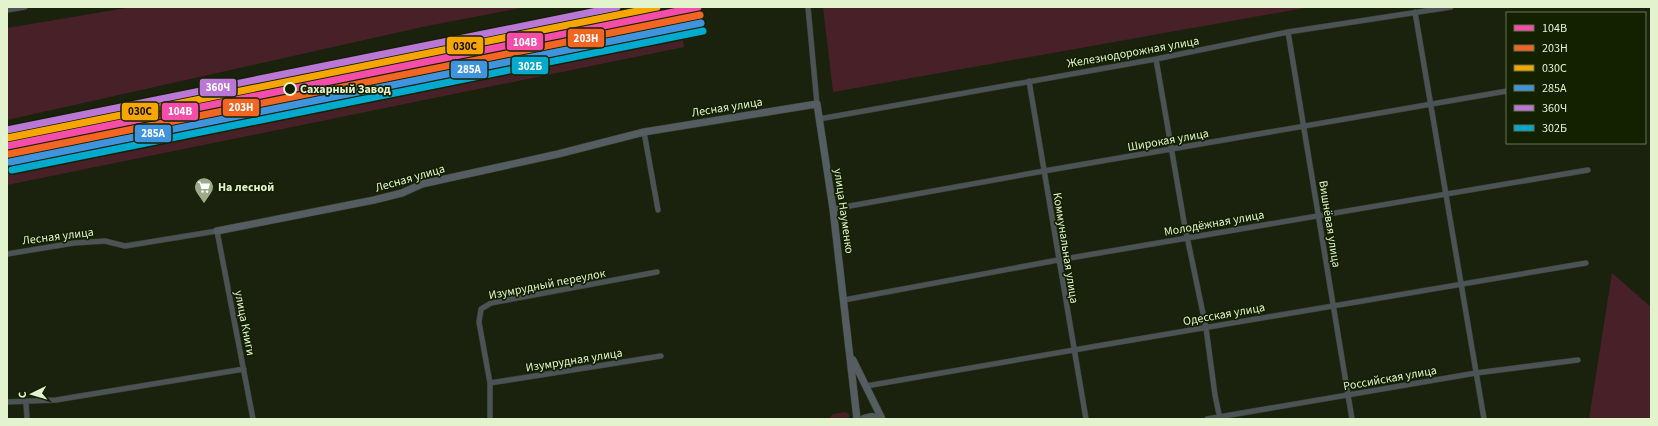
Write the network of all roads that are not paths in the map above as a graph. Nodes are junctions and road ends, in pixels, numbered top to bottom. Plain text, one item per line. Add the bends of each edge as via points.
1 (25, 7) edge
2 (808, 7) edge
3 (1451, 7) edge
4 (7, 10) edge
5 (1415, 12) junction
6 (1288, 32) junction
7 (1156, 59) junction
8 (1029, 81) junction
9 (1506, 91) edge
10 (817, 104) junction
11 (1430, 104) junction
12 (819, 119) junction
13 (1303, 125) junction
14 (644, 132) junction
15 (1172, 150) junction
16 (1588, 170) dead end
17 (1044, 171) junction
18 (1445, 194) junction
19 (833, 209) junction
20 (658, 210) dead end
21 (1318, 216) junction
22 (217, 231) junction
23 (1187, 238) junction
24 (7, 254) edge
25 (1058, 260) junction
26 (1586, 262) dead end
27 (657, 272) dead end
28 (1460, 283) junction
29 (844, 300) junction
30 (1333, 304) junction
31 (1206, 328) junction
32 (1074, 351) junction
33 (851, 355) junction
34 (661, 356) dead end
35 (1578, 360) dead end
36 (244, 368) junction
37 (1476, 373) junction
38 (490, 384) junction
39 (866, 386) junction
40 (1348, 395) junction
41 (7, 402) edge
42 (26, 403) junction
43 (1220, 418) edge
44 (27, 419) edge
45 (253, 419) edge
46 (490, 419) edge
47 (857, 419) edge
48 (864, 419) edge
49 (878, 419) edge
50 (882, 419) edge
51 (1086, 419) edge
52 (1207, 419) edge
53 (1352, 419) edge
54 (1484, 419) edge

1 - 4 street
2 - 10 street, улица Науменко
3 - 5 street, Железнодорожная улица
5 - 6 street, Железнодорожная улица
5 - 11 street
6 - 7 street, Железнодорожная улица
6 - 13 street, Вишнёвая улица
7 - 8 street, Железнодорожная улица
7 - 15 street
8 - 12 street, Железнодорожная улица
8 - 17 street, Коммунальная улица
9 - 11 street, Широкая улица
10 - 12 street, улица Науменко
10 - 14 street, Лесная улица
11 - 13 street, Широкая улица
11 - 18 street
12 - 19 street, улица Науменко
13 - 15 street, Широкая улица
13 - 21 street, Вишнёвая улица
14 - 20 street
14 - 22 street, Лесная улица via 422,184 402,193 374,200
15 - 17 street, Широкая улица
15 - 23 street
16 - 18 street, Молодёжная улица
17 - 19 street, Широкая улица
17 - 25 street, Коммунальная улица
18 - 21 street, Молодёжная улица
18 - 28 street
19 - 29 street, улица Науменко
21 - 23 street, Молодёжная улица
21 - 30 street, Вишнёвая улица
22 - 24 street, Лесная улица via 125,246 105,241 74,243
22 - 36 street, улица Книги
23 - 25 street, Молодёжная улица
23 - 31 street
25 - 29 street, Молодёжная улица
25 - 32 street, Коммунальная улица
26 - 28 street, Одесская улица
27 - 38 street, Изумрудный переулок via 491,304 481,309 479,322
28 - 30 street, Одесская улица
28 - 37 street
29 - 33 street, улица Науменко
30 - 31 street, Одесская улица
30 - 40 street, Вишнёвая улица
31 - 32 street, Одесская улица
31 - 43 street
32 - 39 street, Одесская улица
32 - 51 street, Коммунальная улица
33 - 39 street
33 - 47 street, улица Науменко
34 - 38 street, Изумрудная улица
35 - 37 street, Российская улица
36 - 42 street via 89,395
36 - 45 street, улица Книги
37 - 40 street, Российская улица
37 - 54 street
38 - 46 street, Изумрудный переулок
39 - 50 street
40 - 43 street, Российская улица
40 - 53 street, Вишнёвая улица
41 - 42 street
42 - 44 street
43 - 52 street, Российская улица
48 - 49 main road

